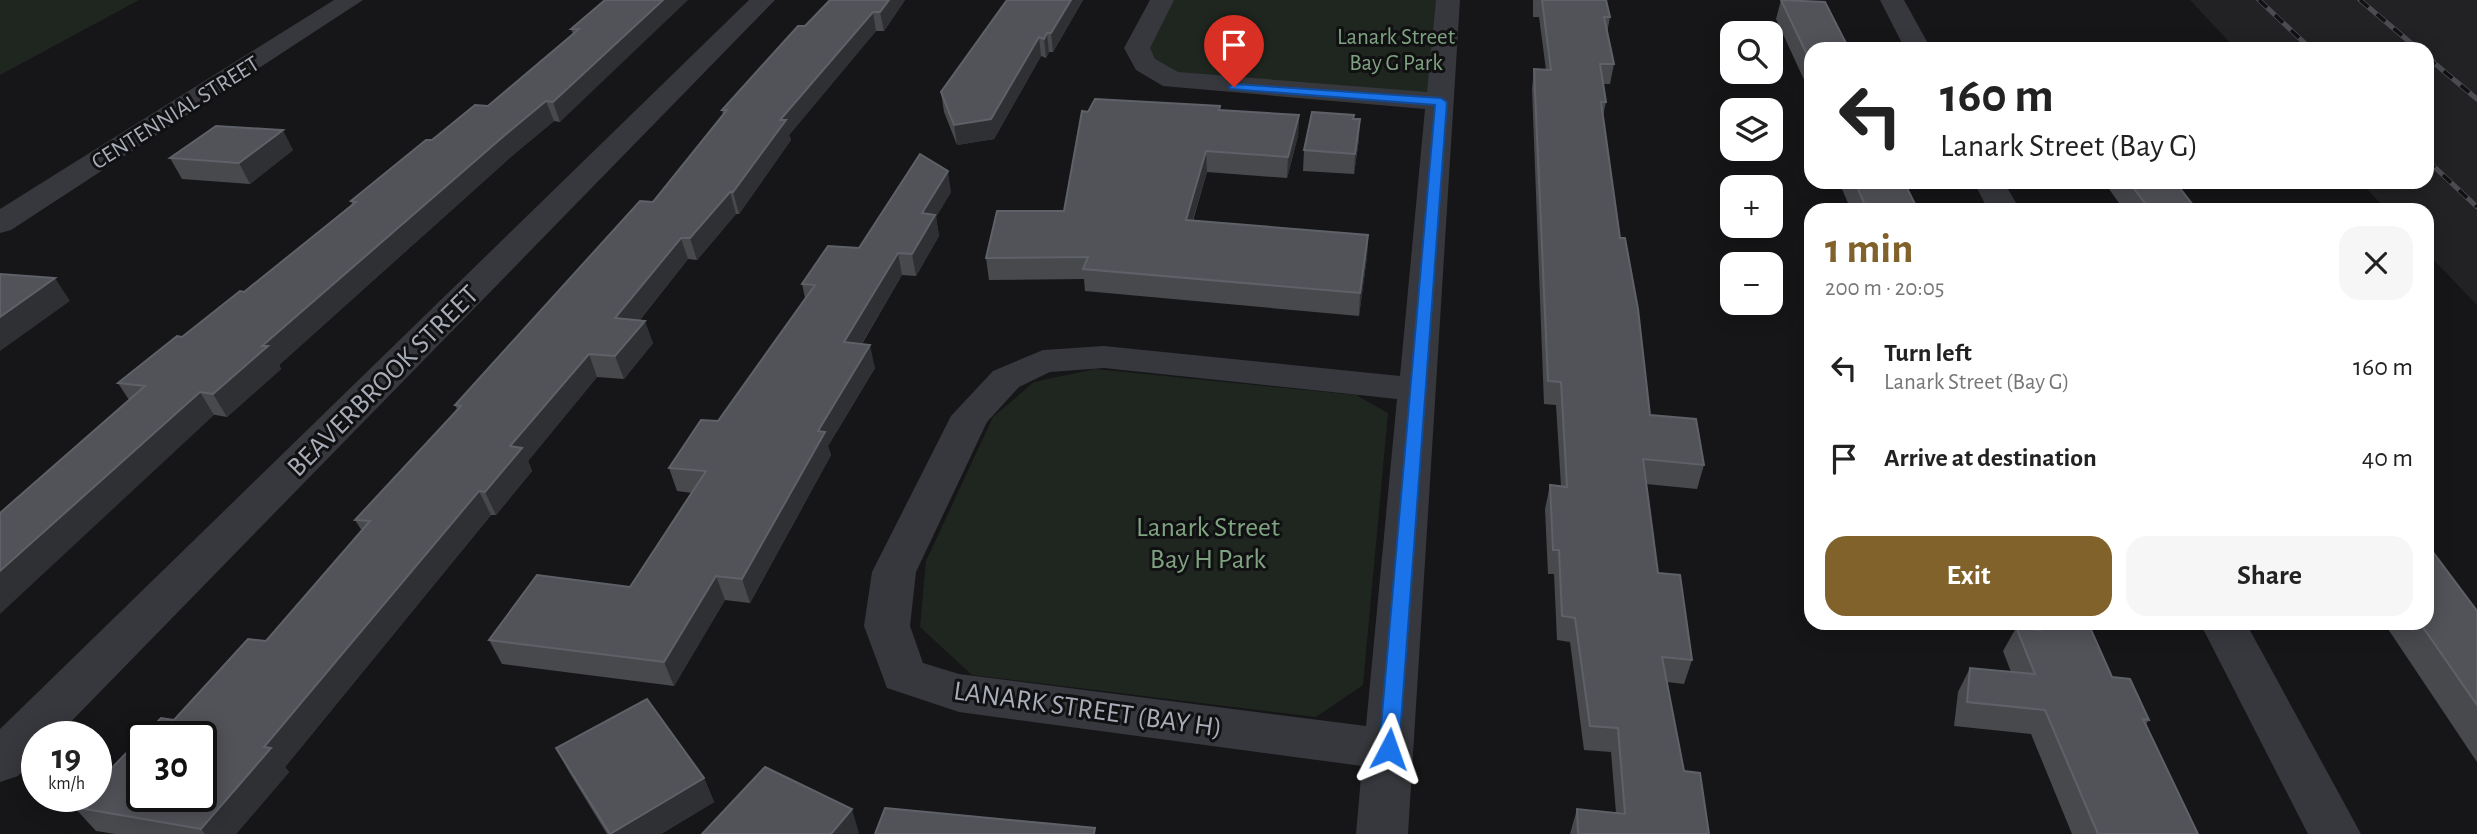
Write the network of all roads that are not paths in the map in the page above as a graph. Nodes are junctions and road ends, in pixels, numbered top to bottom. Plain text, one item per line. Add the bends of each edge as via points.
1 (351, 0) edge
2 (763, 0) edge
3 (1161, 0) edge
4 (1448, 0) edge
5 (1892, 0) edge
6 (1914, 42) edge
7 (1441, 102) junction
8 (0, 223) edge
9 (1416, 389) junction
10 (2227, 630) edge
11 (1389, 749) junction
12 (0, 761) edge
13 (1382, 834) edge
14 (2335, 834) edge

1 - 8 street, CENTENNIAL STREET
2 - 12 street, BEAVERBROOK STREET
3 - 7 street via 1137,48 1140,61 1150,70 1173,80
4 - 7 street
5 - 6 street
7 - 9 street
9 - 11 street
9 - 11 street, LANARK STREET (BAY H) via 1104,356 1043,362 1006,379 970,416 894,572 887,626 904,674 960,693
10 - 14 street
11 - 13 street

